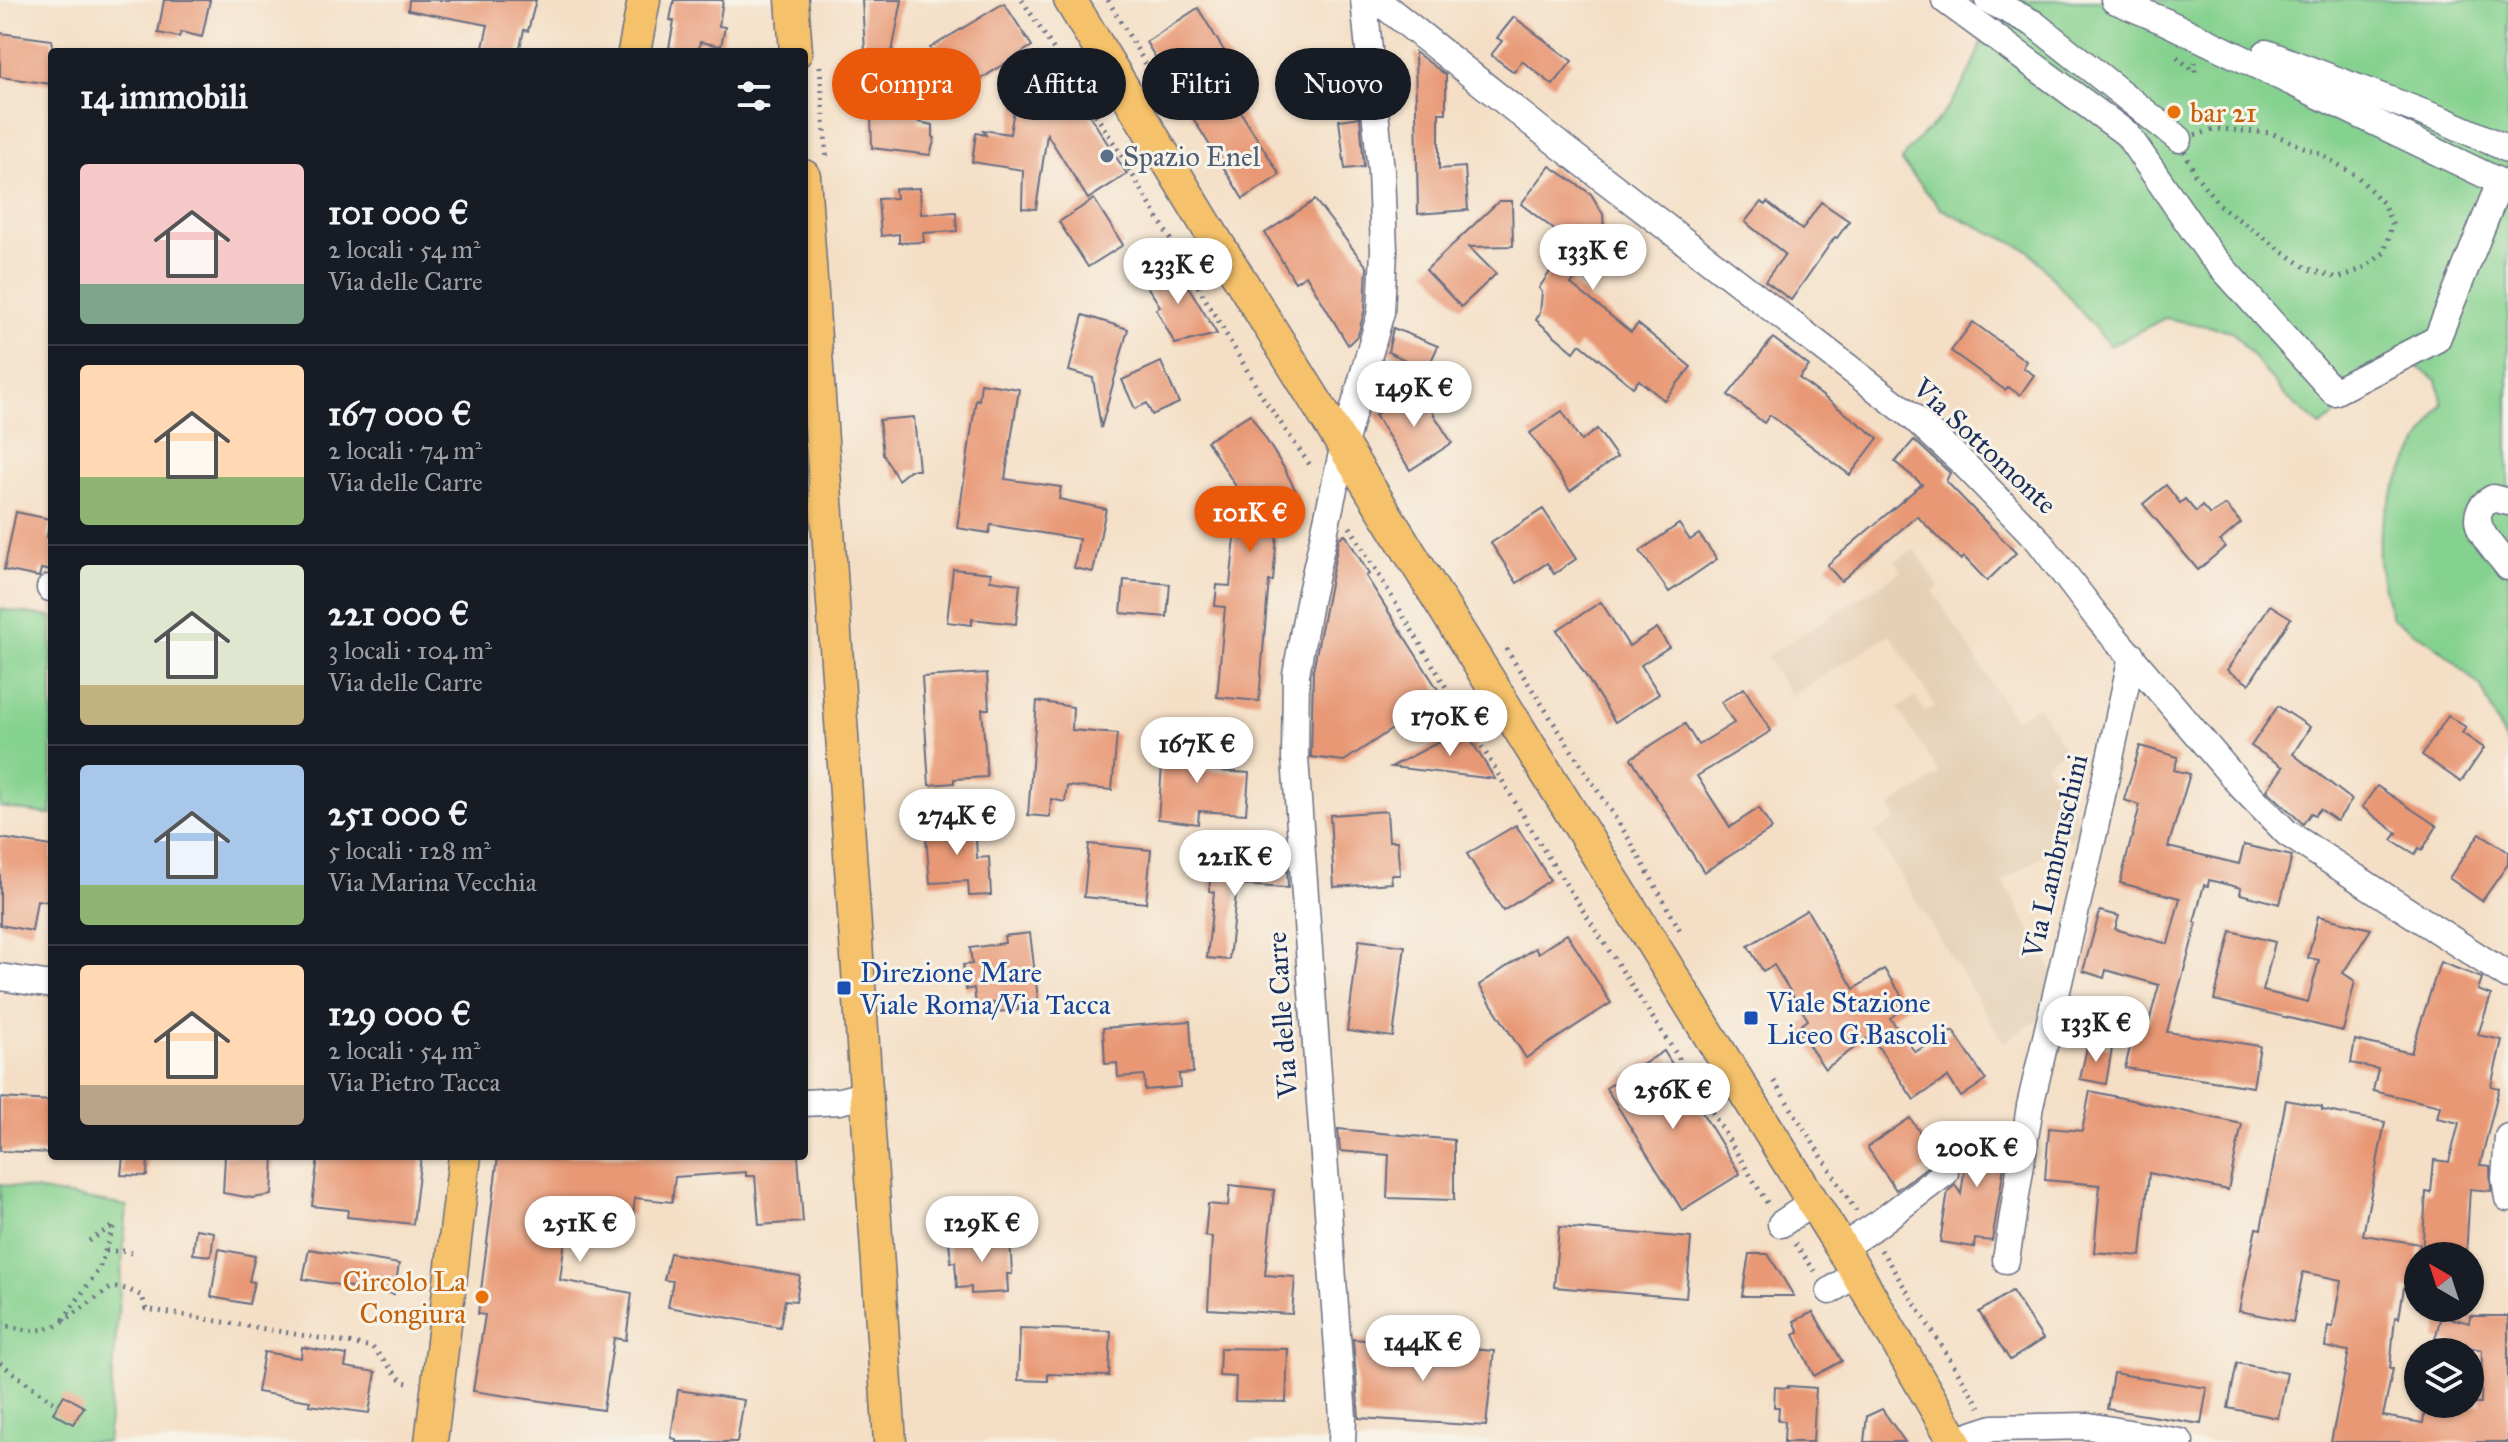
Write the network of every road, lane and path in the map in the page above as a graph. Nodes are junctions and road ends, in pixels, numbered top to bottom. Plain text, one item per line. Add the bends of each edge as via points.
1 (644, 0) edge
2 (792, 0) edge
3 (1022, 0) edge
4 (1070, 0) edge
5 (1364, 0) edge
6 (1377, 0) edge
7 (1945, 0) edge
8 (1988, 0) edge
9 (2114, 0) edge
10 (2156, 0) edge
11 (635, 48) edge
12 (796, 48) edge
13 (2179, 139) junction
14 (2508, 149) edge
15 (808, 234) edge
16 (1344, 444) junction
17 (1332, 497) junction
18 (2508, 502) edge
19 (2508, 567) edge
20 (2132, 656) junction
21 (2508, 976) edge
22 (0, 977) edge
23 (48, 984) edge
24 (867, 1094) junction
25 (808, 1103) edge
26 (2508, 1137) edge
27 (465, 1160) edge
28 (1945, 1173) dead end
29 (2508, 1198) edge
30 (1812, 1203) junction
31 (1781, 1224) junction
32 (89, 1241) dead end
33 (106, 1251) junction
34 (135, 1254) dead end
35 (2006, 1260) dead end
36 (1849, 1261) junction
37 (1830, 1291) joint
38 (61, 1323) junction
39 (0, 1324) edge
40 (0, 1363) edge
41 (420, 1384) dead end
42 (53, 1402) dead end
43 (431, 1442) edge
44 (890, 1442) edge
45 (1342, 1442) edge
46 (1954, 1442) edge
47 (2180, 1442) edge

1 - 11 main road
2 - 12 main road
3 - 17 path via 1115,145 1264,399
4 - 16 main road
5 - 16 street, Via delle Carre via 1381,171 1382,297
6 - 20 street, Via Sottomonte via 1914,418 2039,541
7 - 9 street via 2127,134 2210,254 2334,392 2437,339 2500,182
8 - 13 street via 2033,23
10 - 14 street via 2215,34
13 - 13 path via 2195,174 2220,206 2306,268 2338,278 2384,253 2392,224 2383,203 2357,176 2322,155 2271,133 2218,129
15 - 24 main road
16 - 17 street, Via delle Carre
16 - 30 main road
17 - 31 path via 1545,852
17 - 45 street, Via delle Carre via 1296,674 1295,758
18 - 19 street via 2485,502 2476,522
20 - 21 street, Via Sottomonte via 2287,833
20 - 35 street, Via Lambruschini via 2030,1106
22 - 23 street
24 - 25 street
24 - 44 main road
26 - 29 street
27 - 43 main road
28 - 36 street via 1878,1224
30 - 31 street
30 - 36 main road
31 - 37 path
32 - 33 path via 114,1225
33 - 34 path
33 - 38 path
36 - 37 street
36 - 46 main road
38 - 39 path via 47,1330
38 - 41 path via 112,1287 127,1289 142,1296 146,1309 372,1347 403,1382
40 - 42 path
46 - 47 street via 1993,1428 2089,1426

